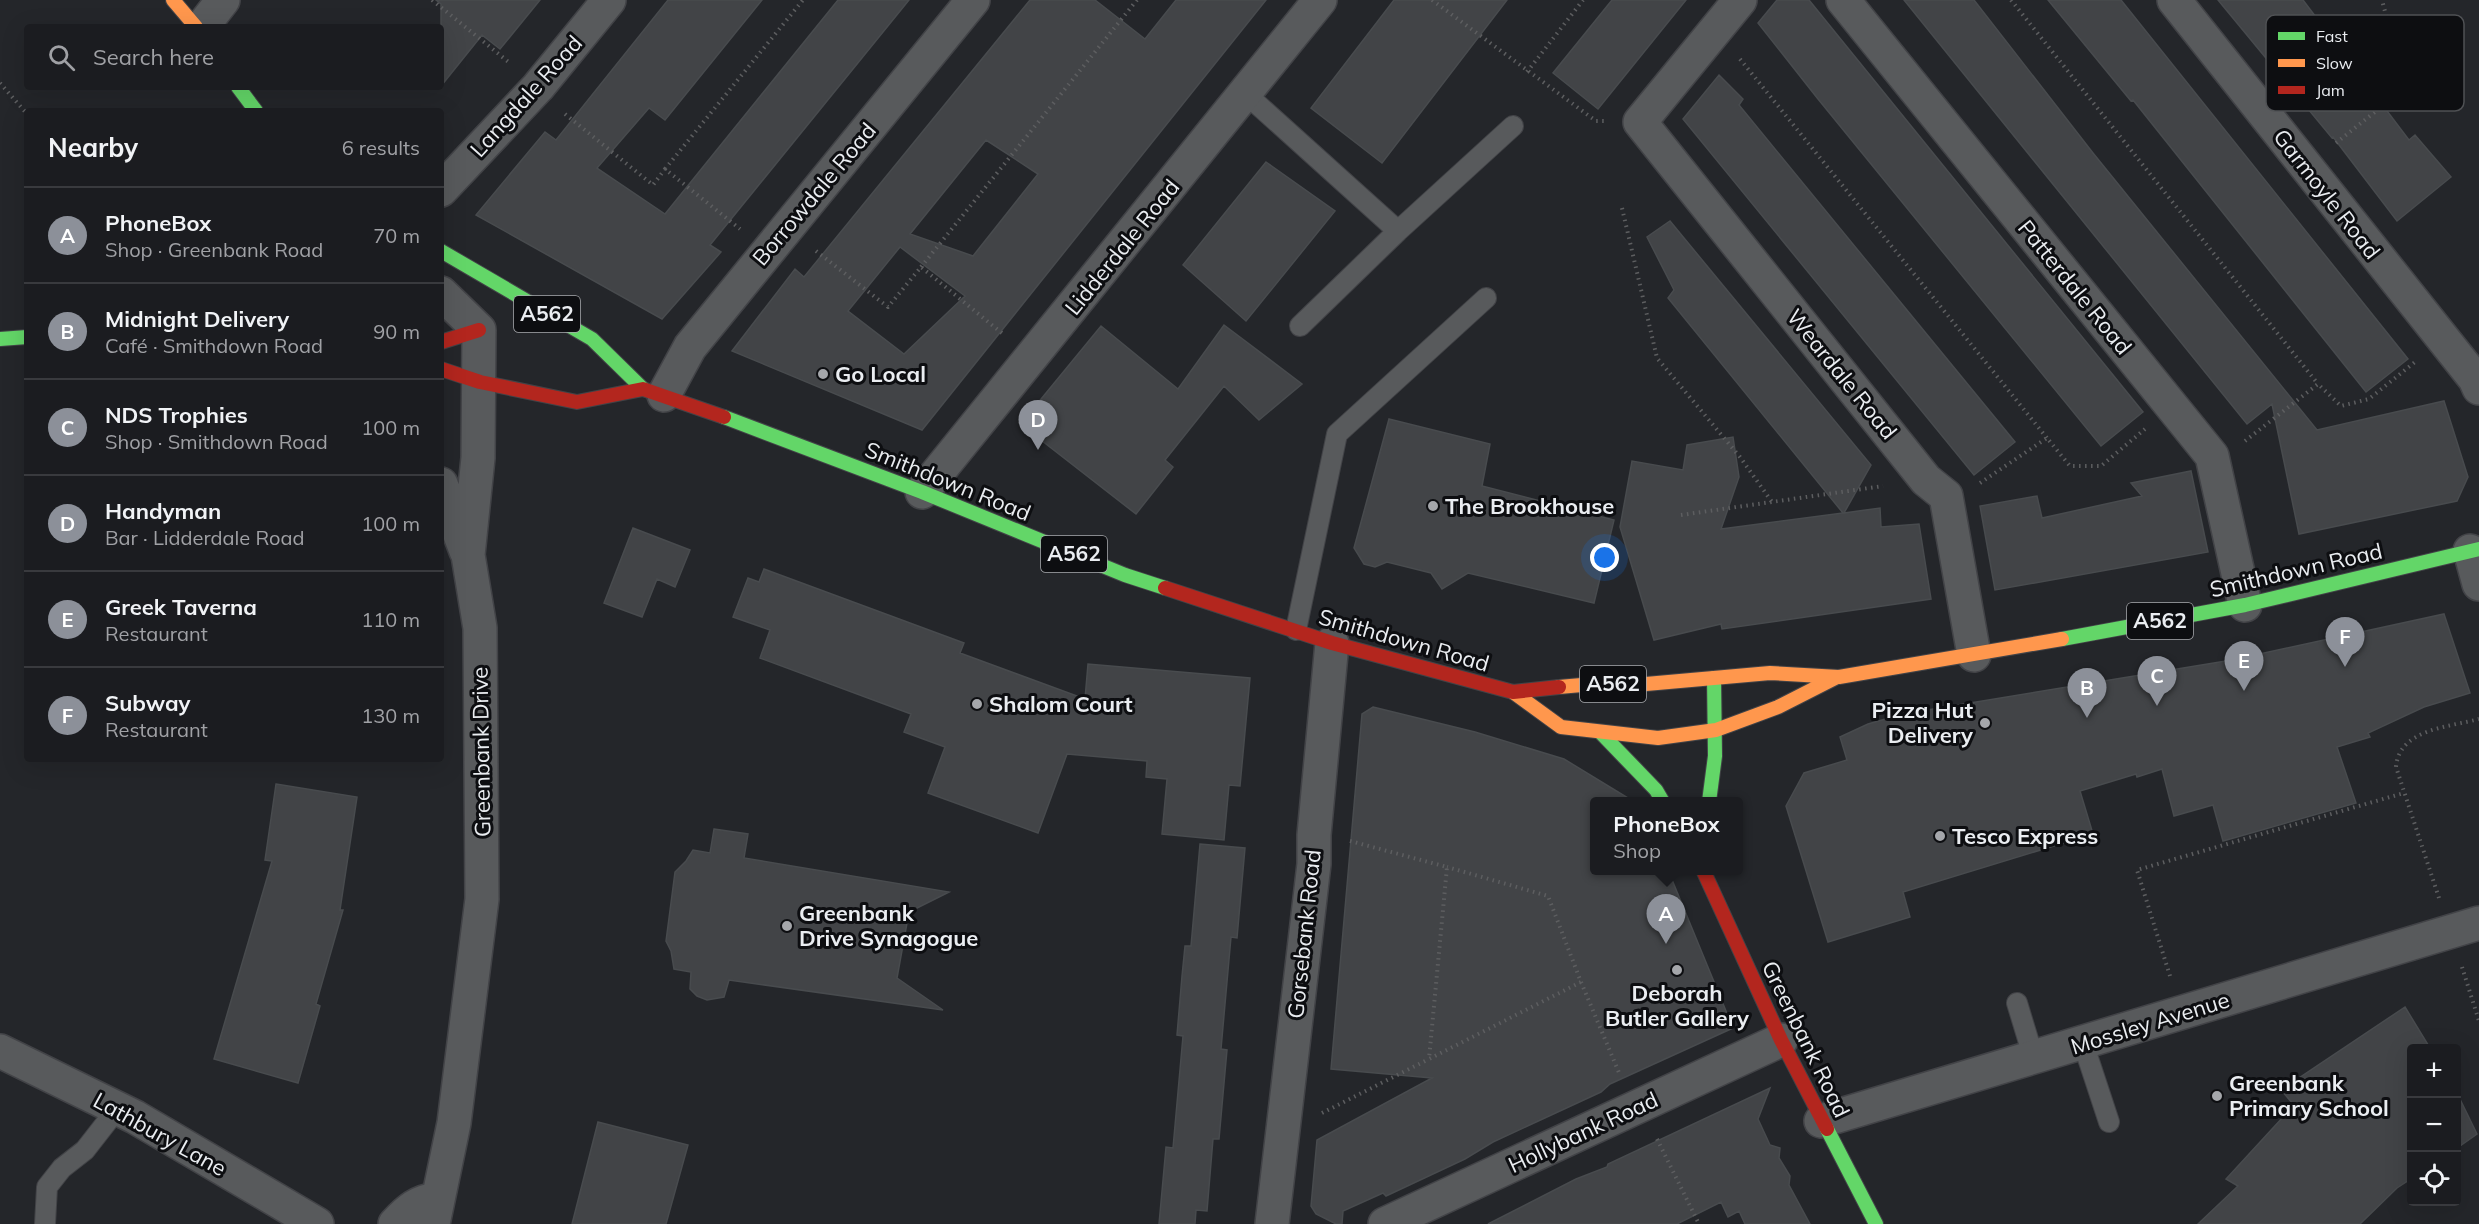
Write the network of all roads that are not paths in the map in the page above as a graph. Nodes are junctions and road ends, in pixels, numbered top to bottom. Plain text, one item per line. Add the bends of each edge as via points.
1 (173, 0) edge
2 (224, 0) edge
3 (609, 0) edge
4 (972, 0) edge
5 (1320, 0) edge
6 (1740, 0) edge
7 (1843, 0) edge
8 (2174, 0) edge
9 (193, 24) edge
10 (204, 24) edge
11 (240, 90) edge
12 (1246, 94) junction
13 (254, 108) edge
14 (1513, 126) dead end
15 (444, 187) edge
16 (1398, 231) junction
17 (444, 253) edge
18 (444, 296) edge
19 (1486, 298) dead end
20 (1300, 326) dead end
21 (479, 330) junction
22 (24, 337) edge
23 (0, 339) edge
24 (444, 341) edge
25 (444, 370) edge
26 (480, 382) junction
27 (2479, 388) edge
28 (654, 392) junction
29 (444, 492) edge
30 (922, 492) junction
31 (2474, 550) edge
32 (468, 555) junction
33 (2479, 584) edge
34 (2245, 605) junction
35 (1296, 630) junction
36 (1332, 643) junction
37 (1974, 655) junction
38 (1839, 677) junction
39 (1714, 678) junction
40 (1513, 692) junction
41 (1716, 730) junction
42 (1600, 732) junction
43 (1660, 797) edge
44 (1710, 797) edge
45 (1706, 875) edge
46 (2465, 927) edge
47 (2017, 1003) dead end
48 (1781, 1040) junction
49 (2083, 1043) junction
50 (0, 1051) edge
51 (2034, 1059) junction
52 (117, 1109) junction
53 (1821, 1121) junction
54 (2109, 1122) dead end
55 (436, 1211) edge
56 (45, 1224) edge
57 (317, 1224) edge
58 (394, 1224) edge
59 (1272, 1224) edge
60 (1385, 1224) edge
61 (1875, 1224) edge

1 - 9 main road
2 - 10 street
3 - 15 street, Langdale Road via 538,87
4 - 28 street, Borrowdale Road
5 - 12 street, Lidderdale Road
6 - 37 street, Weardale Road via 1640,122 1936,488
7 - 34 street, Patterdale Road via 2212,456
8 - 27 street, Garmoyle Road
11 - 13 main road
12 - 16 lane
12 - 30 street, Lidderdale Road
14 - 16 lane
16 - 20 lane
17 - 28 main road, Smithdown Road / A562 via 592,339
18 - 21 street
19 - 35 lane via 1337,434
21 - 24 main road
21 - 26 street, Greenbank Drive
22 - 23 main road
25 - 26 main road
26 - 28 main road via 577,402
26 - 32 street, Greenbank Drive via 478,458
28 - 30 main road, Smithdown Road / A562
29 - 32 street
30 - 35 main road, Smithdown Road / A562 via 1125,575
31 - 33 street
31 - 34 main road, Smithdown Road / A562
32 - 55 street, Greenbank Drive via 480,628 482,899 454,1123
34 - 37 main road, Smithdown Road / A562
35 - 36 main road, Smithdown Road / A562
36 - 40 main road, Smithdown Road / A562
36 - 59 street, Gorsebank Road via 1314,864
37 - 38 main road, Smithdown Road / A562
38 - 39 main road, Smithdown Road / A562 via 1770,673
38 - 41 main road, Smithdown Road / A562 via 1778,707
39 - 40 main road, Smithdown Road / A562
39 - 41 main road
40 - 42 main road, Smithdown Road / A562 via 1561,727
41 - 42 main road, Smithdown Road / A562 via 1658,738
41 - 44 main road
42 - 43 main road
45 - 48 main road, Greenbank Road
46 - 49 street, Mossley Avenue
47 - 51 lane
48 - 53 main road, Greenbank Road
48 - 60 street, Hollybank Road
49 - 51 street, Mossley Avenue
49 - 54 lane
50 - 52 street, Lathbury Lane
51 - 53 street, Mossley Avenue
52 - 56 lane via 85,1150 62,1168 47,1187
52 - 57 street, Lathbury Lane
53 - 61 main road, Greenbank Road
55 - 58 street via 425,1200 411,1207

